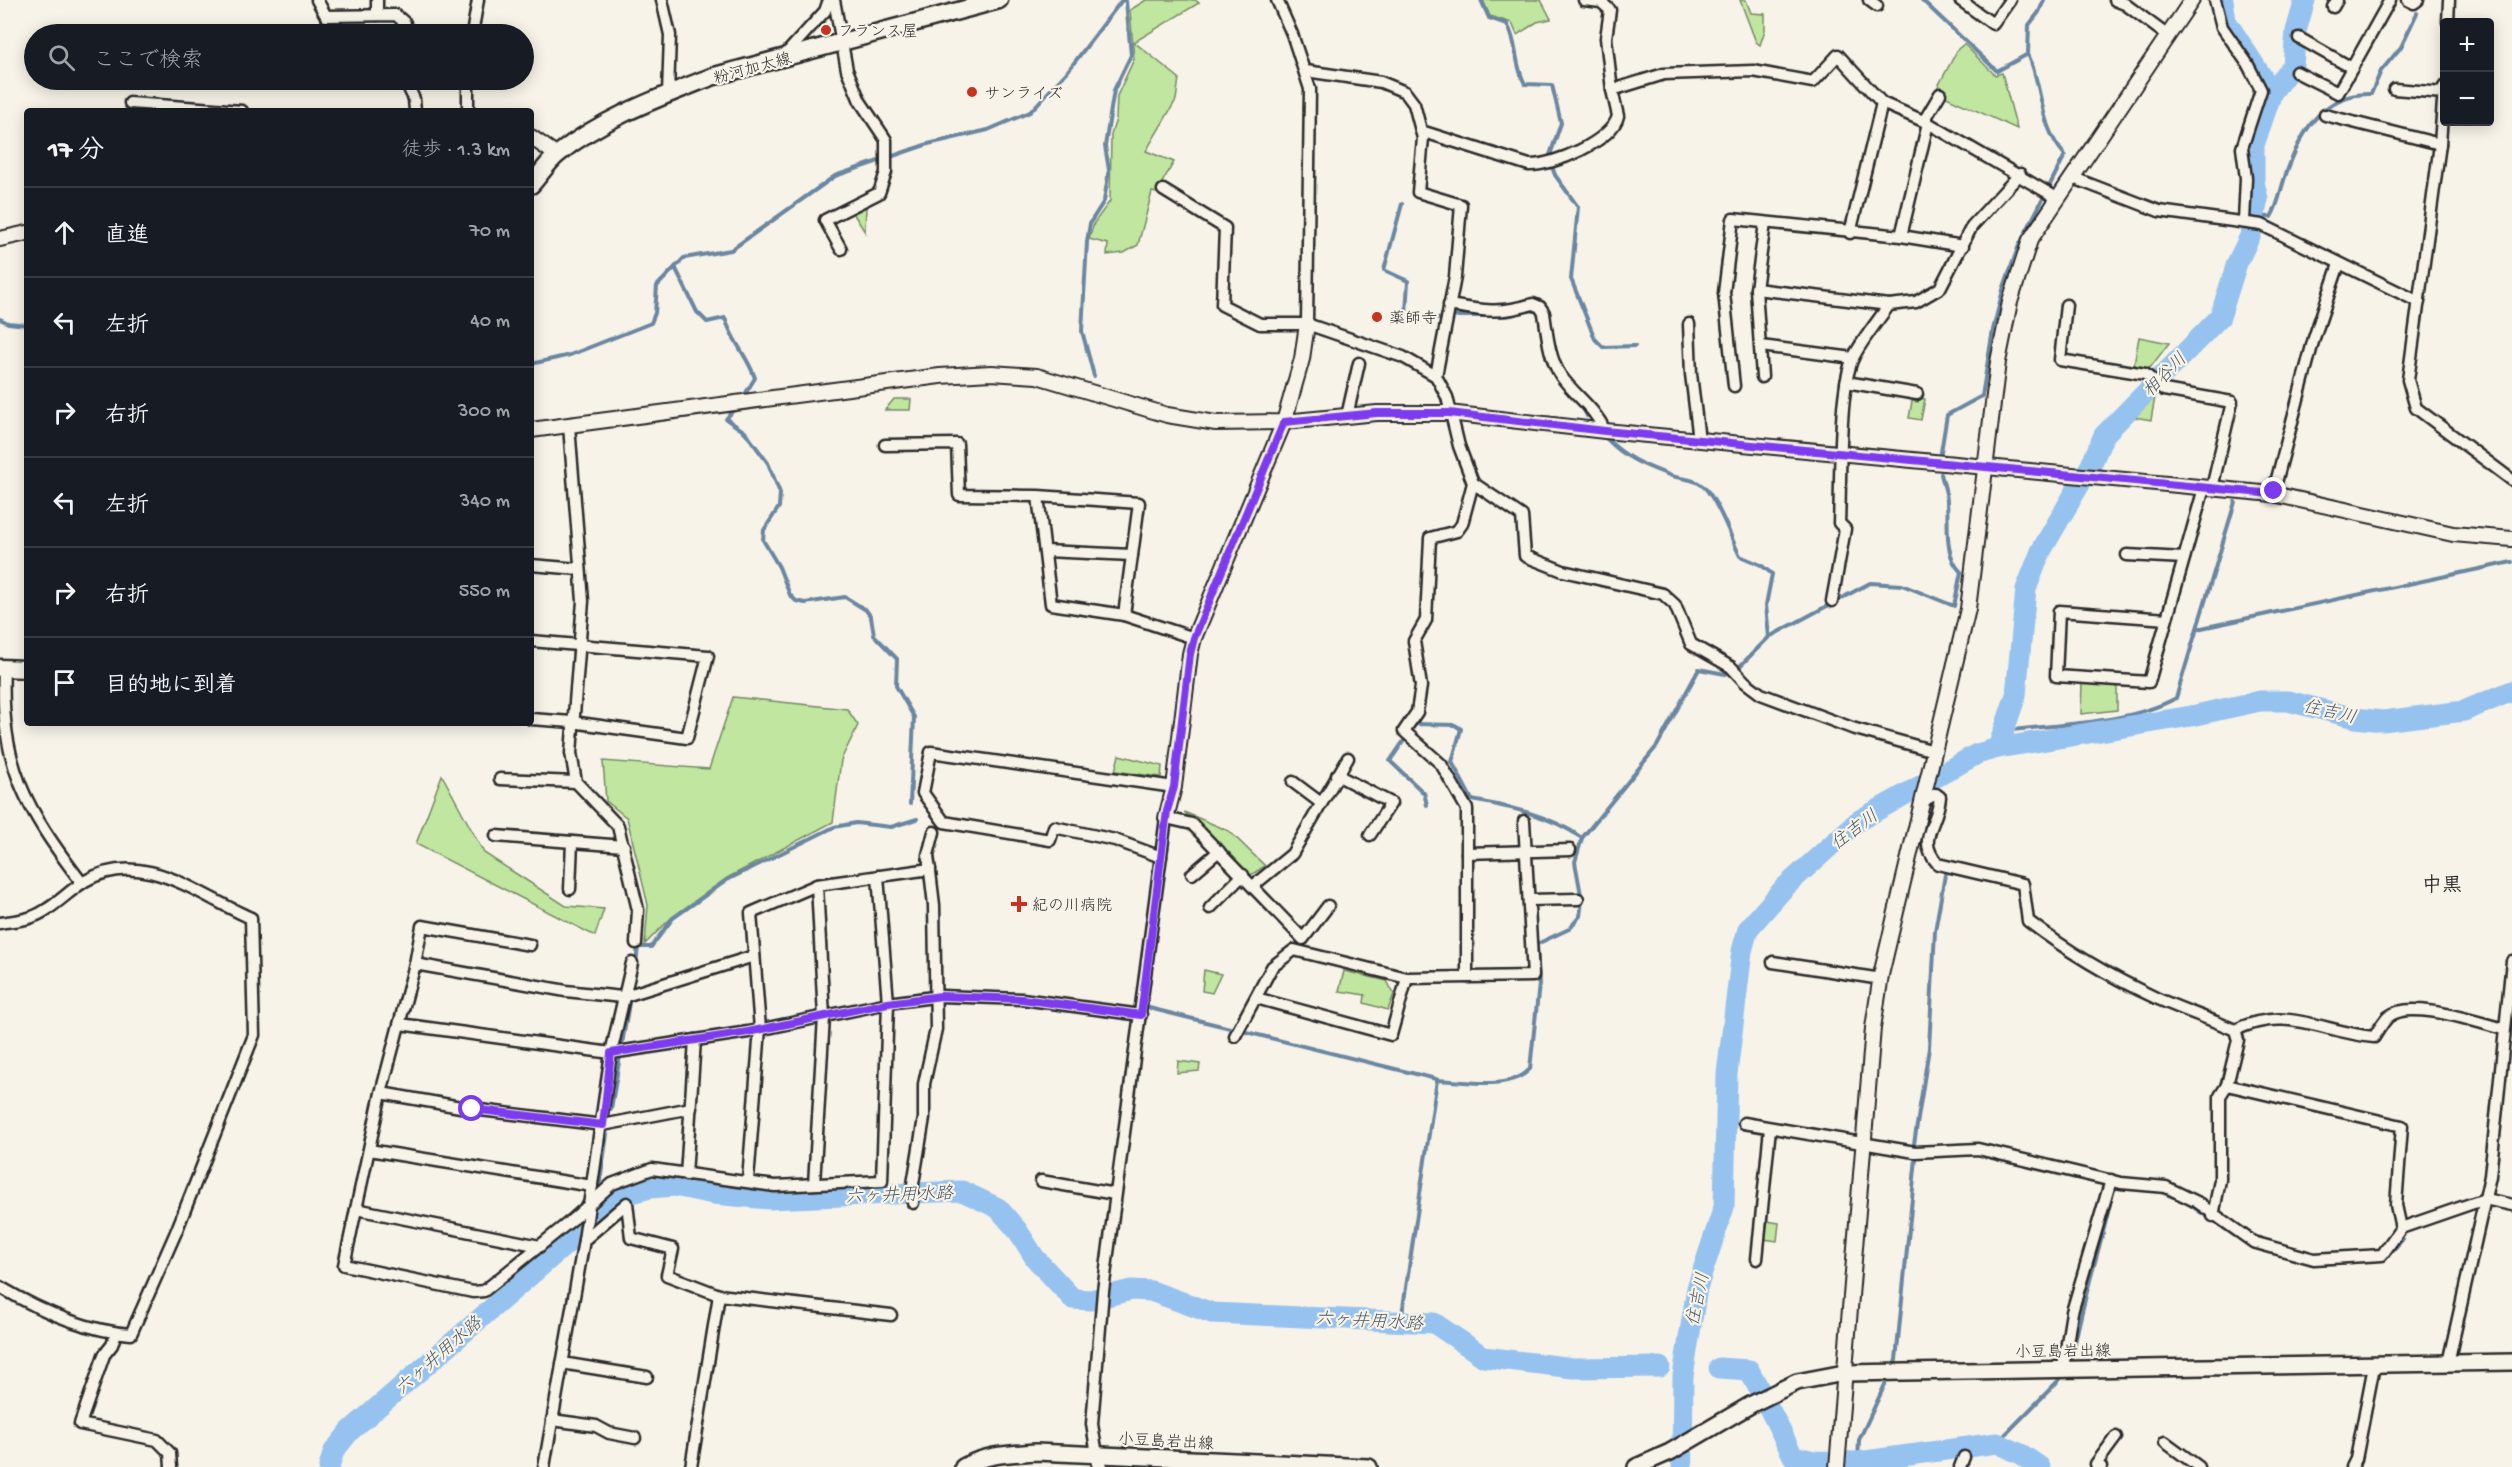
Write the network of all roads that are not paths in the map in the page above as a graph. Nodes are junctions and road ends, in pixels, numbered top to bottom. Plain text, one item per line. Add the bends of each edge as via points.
1 (317, 0) edge
2 (377, 0) edge
3 (478, 0) edge
4 (662, 0) edge
5 (829, 0) edge
6 (834, 0) edge
7 (999, 0) edge
8 (1277, 0) edge
9 (1584, 0) edge
10 (1960, 0) edge
11 (2010, 0) edge
12 (2115, 0) edge
13 (2192, 0) edge
14 (2215, 0) edge
15 (2390, 0) edge
16 (2408, 0) edge
17 (2418, 0) edge
18 (2450, 0) edge
19 (377, 15) junction
20 (2448, 18) edge
21 (405, 24) edge
22 (474, 24) edge
23 (2168, 36) junction
24 (2299, 38) dead end
25 (843, 42) junction
26 (782, 58) junction
27 (2352, 68) junction
28 (1306, 71) junction
29 (2296, 72) dead end
30 (2394, 89) dead end
31 (410, 90) edge
32 (468, 90) edge
33 (1612, 90) junction
34 (2440, 93) edge
35 (668, 94) junction
36 (1940, 94) dead end
37 (129, 103) dead end
38 (1882, 103) junction
39 (200, 108) edge
40 (415, 108) edge
41 (468, 108) edge
42 (2325, 115) dead end
43 (1926, 122) junction
44 (2441, 126) edge
45 (1421, 131) junction
46 (534, 139) edge
47 (2440, 144) junction
48 (557, 154) junction
49 (2020, 174) junction
50 (2071, 177) junction
51 (534, 181) edge
52 (1163, 190) dead end
53 (2057, 198) junction
54 (2244, 221) junction
55 (1765, 223) junction
56 (1850, 233) junction
57 (24, 235) edge
58 (1901, 236) junction
59 (0, 239) edge
60 (1963, 246) junction
61 (841, 249) dead end
62 (2339, 264) junction
63 (1756, 289) junction
64 (2419, 302) junction
65 (1449, 305) junction
66 (1889, 305) junction
67 (2066, 305) dead end
68 (1306, 324) junction
69 (1689, 324) dead end
70 (1761, 346) junction
71 (1853, 358) junction
72 (1359, 363) dead end
73 (1436, 376) junction
74 (1762, 378) dead end
75 (1846, 382) junction
76 (1734, 387) dead end
77 (1917, 394) dead end
78 (1449, 413) junction
79 (1347, 416) junction
80 (1284, 422) junction
81 (569, 426) junction
82 (534, 430) edge
83 (1605, 431) junction
84 (1699, 440) junction
85 (885, 445) dead end
86 (1842, 453) junction
87 (1986, 467) junction
88 (2512, 480) edge
89 (1473, 483) junction
90 (2208, 488) junction
91 (2273, 494) junction
92 (1038, 496) junction
93 (2512, 539) edge
94 (1045, 551) junction
95 (1132, 555) junction
96 (2127, 555) dead end
97 (2184, 558) junction
98 (534, 565) edge
99 (579, 569) junction
100 (1832, 601) dead end
101 (1124, 615) junction
102 (2167, 619) junction
103 (1194, 638) junction
104 (534, 641) edge
105 (579, 644) junction
106 (2, 668) edge
107 (24, 669) edge
108 (534, 719) edge
109 (573, 722) junction
110 (1934, 751) junction
111 (1348, 758) dead end
112 (1337, 775) junction
113 (500, 779) dead end
114 (576, 782) junction
115 (1293, 782) dead end
116 (1174, 787) junction
117 (1923, 799) junction
118 (1321, 803) junction
119 (1166, 818) junction
120 (1524, 821) dead end
121 (934, 832) dead end
122 (1370, 835) dead end
123 (496, 836) dead end
124 (572, 842) junction
125 (624, 846) junction
126 (1570, 850) dead end
127 (1219, 851) junction
128 (1526, 851) junction
129 (1467, 853) junction
130 (1161, 857) junction
131 (930, 869) junction
132 (1192, 874) dead end
133 (1243, 875) junction
134 (878, 876) junction
135 (81, 883) junction
136 (817, 885) junction
137 (1254, 885) junction
138 (570, 890) dead end
139 (1578, 899) dead end
140 (1529, 900) junction
141 (1328, 906) dead end
142 (1210, 908) dead end
143 (0, 923) edge
144 (636, 943) dead end
145 (530, 945) dead end
146 (754, 956) junction
147 (2512, 961) edge
148 (1773, 962) dead end
149 (632, 963) dead end
150 (415, 964) junction
151 (1467, 977) junction
152 (1407, 978) junction
153 (1881, 979) junction
154 (622, 997) junction
155 (934, 997) junction
156 (1256, 998) junction
157 (888, 1003) junction
158 (1141, 1015) junction
159 (824, 1017) junction
160 (400, 1024) junction
161 (760, 1029) junction
162 (2504, 1029) junction
163 (2235, 1030) junction
164 (1235, 1036) dead end
165 (695, 1040) junction
166 (611, 1053) junction
167 (2226, 1084) junction
168 (381, 1093) junction
169 (691, 1108) junction
170 (1743, 1123) dead end
171 (603, 1125) junction
172 (1770, 1128) junction
173 (1863, 1143) junction
174 (369, 1150) junction
175 (686, 1175) junction
176 (748, 1180) junction
177 (2111, 1180) junction
178 (1041, 1181) dead end
179 (814, 1184) junction
180 (592, 1186) junction
181 (1115, 1194) junction
182 (2485, 1199) junction
183 (913, 1203) dead end
184 (2512, 1205) edge
185 (588, 1206) junction
186 (357, 1209) junction
187 (2212, 1216) junction
188 (2401, 1228) junction
189 (584, 1240) junction
190 (540, 1246) junction
191 (1757, 1259) dead end
192 (0, 1287) edge
193 (718, 1294) junction
194 (891, 1315) dead end
195 (116, 1333) junction
196 (2512, 1362) edge
197 (562, 1363) junction
198 (2448, 1363) junction
199 (2374, 1366) junction
200 (2063, 1368) junction
201 (1844, 1373) junction
202 (647, 1377) dead end
203 (552, 1420) junction
204 (2116, 1437) dead end
205 (635, 1438) dead end
206 (2165, 1442) dead end
207 (1098, 1461) edge
208 (1837, 1462) edge
209 (171, 1467) edge
210 (544, 1467) edge
211 (691, 1467) edge
212 (963, 1467) edge
213 (1369, 1467) edge
214 (1636, 1467) edge
215 (2101, 1467) edge
216 (2199, 1467) edge
217 (2352, 1467) edge

1 - 19 street via 326,16
2 - 19 street
3 - 22 street
4 - 35 street via 670,35
5 - 26 street via 825,11
6 - 25 street
7 - 25 main road, 粉河加太線
8 - 28 street
9 - 33 street via 1601,2 1610,10 1606,38
10 - 11 street via 1993,24
12 - 23 street
13 - 23 street
14 - 54 street via 2222,27 2261,90 2242,148 2246,178
15 - 27 street
16 - 17 street
18 - 20 street
19 - 21 street via 396,15
23 - 50 street
24 - 27 street
25 - 26 main road, 粉河加太線
25 - 61 street via 847,70 860,101 886,140 886,172 879,193 825,220
26 - 35 main road, 粉河加太線
27 - 29 street via 2338,93
28 - 45 street via 1381,82 1405,92 1414,104
28 - 68 street via 1310,89
30 - 34 street
31 - 40 street
32 - 41 street
33 - 38 street via 1664,74 1754,71 1813,82 1838,55
33 - 45 street via 1618,116 1609,133 1539,165
35 - 48 main road, 粉河加太線 via 609,121
36 - 43 street
37 - 39 street
38 - 43 street
38 - 56 street
42 - 47 street
43 - 49 street
43 - 58 street
44 - 47 street
45 - 65 street via 1418,192 1461,205
46 - 48 street
47 - 64 street
48 - 51 main road, 粉河加太線
49 - 53 street
49 - 60 street via 1972,226
50 - 53 street
50 - 54 street via 2159,211
52 - 68 street via 1226,228 1222,305 1260,324
53 - 87 street via 2030,240 2010,302 1998,362
54 - 62 street via 2262,225
55 - 56 street
55 - 63 street
55 - 76 street via 1733,219 1724,293
56 - 58 street
57 - 59 street
58 - 60 street
60 - 66 street via 1940,288 1916,302
62 - 64 street
62 - 91 street via 2314,338
63 - 66 street
63 - 70 street
64 - 88 street via 2408,380 2416,408
65 - 73 street
65 - 83 street via 1491,312 1533,304 1540,307 1558,370
66 - 71 street
67 - 90 street via 2060,360 2145,374 2164,390 2232,402
68 - 73 street via 1403,357
68 - 80 street via 1302,359
69 - 84 street via 1690,375
70 - 71 street
70 - 74 street
71 - 75 street
72 - 79 street
73 - 78 street via 1448,397
75 - 77 street
75 - 86 street
78 - 79 street
78 - 83 street
78 - 89 street
79 - 80 street
80 - 81 street via 1216,423 1186,418 1036,376 991,373 939,376
80 - 103 street
81 - 82 street
81 - 99 street
83 - 84 street
84 - 86 street
85 - 92 street via 957,444 959,495
86 - 87 street
86 - 100 street via 1839,523 1845,529
87 - 90 street
87 - 110 street via 1968,609
89 - 110 street via 1522,516 1525,556 1563,571 1663,594 1675,605 1691,644 1776,701
89 - 129 street via 1457,531 1430,538 1426,620 1414,641 1420,694 1417,712 1404,731 1441,764 1467,809
90 - 91 street
90 - 97 street
91 - 93 street via 2453,534
92 - 94 street
92 - 95 street via 1139,503
94 - 95 street
94 - 101 street via 1052,604
95 - 101 street
96 - 97 street
97 - 102 street
98 - 99 street
99 - 105 street via 583,601
101 - 103 street
102 - 102 street via 2149,682 2056,676 2059,611
103 - 116 street
104 - 105 street
105 - 109 street
105 - 109 street via 708,657 687,738
106 - 107 main road
106 - 135 street via 8,748 23,797
108 - 109 street
109 - 114 street via 571,753
110 - 117 street
111 - 112 street
112 - 118 street
112 - 122 street via 1391,803
113 - 114 street
114 - 125 street via 618,826
115 - 118 street
116 - 119 street
116 - 130 street via 931,752 923,793 944,822 1050,840 1054,827 1115,840
117 - 153 street
117 - 163 street via 1936,794 1940,797 1927,841 1929,854 1938,864 2023,884 2028,921 2050,938 2094,967 2156,998
118 - 137 street via 1292,854
119 - 127 street via 1192,824
119 - 130 street
120 - 128 street
121 - 131 street via 928,855
123 - 124 street
124 - 125 street
124 - 138 street
125 - 144 street via 638,910
126 - 128 street
127 - 132 street
127 - 133 street
128 - 129 street
128 - 140 street
129 - 151 street
130 - 158 street
131 - 134 street
131 - 155 street
133 - 137 street
133 - 142 street
134 - 136 street
134 - 157 street
135 - 143 street via 32,917
135 - 195 street via 98,874 139,869 190,886 252,918 254,1035 131,1334
136 - 146 street via 751,913
136 - 159 street
137 - 141 street via 1303,939
139 - 140 street
140 - 151 street via 1533,976
145 - 150 street via 422,926
146 - 154 street
146 - 161 street
147 - 162 street
148 - 153 street
149 - 154 street
150 - 154 street
150 - 160 street
151 - 152 street
152 - 156 street via 1294,950 1272,967
152 - 156 street via 1391,1035
153 - 173 street
154 - 166 street
155 - 157 street
155 - 158 street via 1022,999
155 - 183 street via 936,1029 924,1084 924,1118
156 - 164 street
157 - 159 street
157 - 179 street via 882,1181
158 - 181 street
159 - 161 street
159 - 179 street
160 - 166 street
160 - 168 street
161 - 165 street
161 - 176 street
162 - 163 street via 2449,1013 2426,1011 2398,1012 2388,1017 2374,1036 2279,1018 2252,1022
162 - 182 street
163 - 167 street via 2238,1040
165 - 166 street
165 - 169 street
166 - 171 street
167 - 187 street via 2220,1096 2220,1180
167 - 188 street via 2402,1126 2397,1205
168 - 171 street
168 - 174 street
169 - 171 street
169 - 175 street
170 - 172 street
171 - 180 street
172 - 173 street
172 - 191 street
173 - 177 street via 1915,1152 1978,1149
173 - 201 street
174 - 180 street
174 - 186 street
175 - 176 street
175 - 185 street via 652,1169 636,1173 612,1184
176 - 179 street via 775,1186
177 - 187 street via 2166,1187 2197,1202
177 - 200 street via 2072,1312
178 - 181 street
180 - 185 street
181 - 207 street via 1092,1424
182 - 184 street
182 - 188 street
182 - 198 street
185 - 189 street
185 - 190 street
186 - 190 street
186 - 190 street via 344,1265 462,1289 484,1290
187 - 188 street via 2253,1242 2314,1259 2382,1255
189 - 193 street via 627,1203 631,1239 673,1249 667,1275
189 - 197 street
192 - 195 street via 36,1309
193 - 194 street
193 - 211 street
195 - 209 street via 104,1355 80,1424 158,1440 170,1453
196 - 198 main road, 小豆島岩出線
197 - 202 street
197 - 203 street
198 - 199 main road, 小豆島岩出線
199 - 200 main road, 小豆島岩出線
199 - 217 street
200 - 201 main road, 小豆島岩出線
201 - 208 street
201 - 214 main road, 小豆島岩出線 via 1797,1382
203 - 205 street via 596,1426
203 - 210 street
204 - 215 street via 2096,1464
206 - 216 street
207 - 212 main road, 小豆島岩出線 via 1036,1452 1000,1455
207 - 213 main road, 小豆島岩出線

